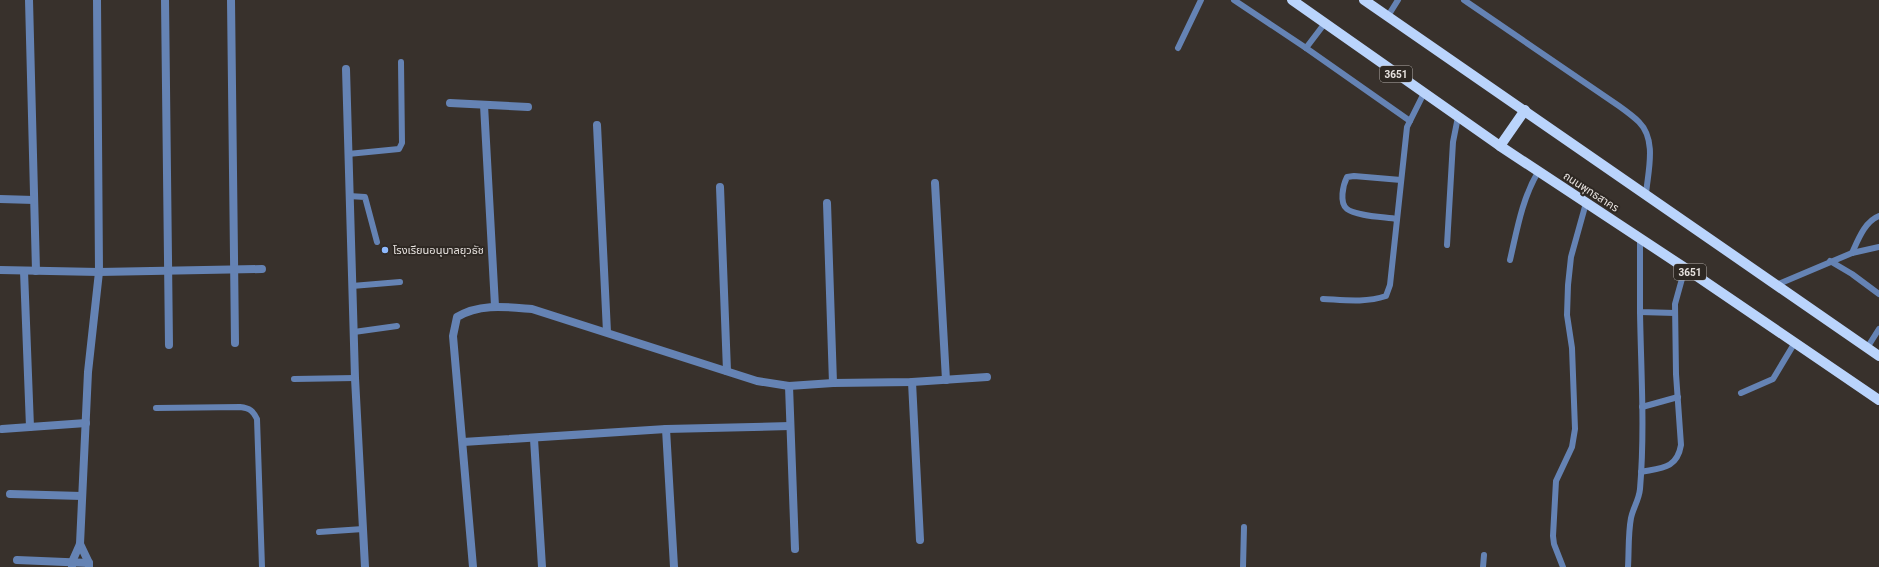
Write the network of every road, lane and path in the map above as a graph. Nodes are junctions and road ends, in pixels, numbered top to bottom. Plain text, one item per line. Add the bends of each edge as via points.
1 (28, 0) edge
2 (97, 0) edge
3 (165, 0) edge
4 (231, 0) edge
5 (1202, 0) edge
6 (1234, 0) edge
7 (1292, 0) edge
8 (1364, 0) edge
9 (1398, 0) edge
10 (1464, 0) edge
11 (1388, 16) junction
12 (1325, 23) junction
13 (1178, 48) dead end
14 (1306, 48) junction
15 (401, 62) dead end
16 (346, 69) dead end
17 (1424, 93) junction
18 (450, 103) dead end
19 (484, 105) junction
20 (528, 107) dead end
21 (1525, 110) junction
22 (1458, 117) junction
23 (1410, 121) junction
24 (598, 125) dead end
25 (1500, 146) junction
26 (348, 154) junction
27 (1538, 172) junction
28 (1401, 180) junction
29 (935, 183) dead end
30 (720, 187) dead end
31 (1646, 194) junction
32 (349, 196) junction
33 (0, 199) edge
34 (34, 200) junction
35 (827, 203) dead end
36 (1586, 203) junction
37 (1879, 216) edge
38 (1397, 219) junction
39 (1640, 239) junction
40 (377, 242) dead end
41 (1447, 245) dead end
42 (1879, 247) edge
43 (1852, 253) junction
44 (1510, 260) dead end
45 (1830, 261) junction
46 (1685, 268) junction
47 (262, 269) dead end
48 (0, 270) edge
49 (24, 270) junction
50 (234, 270) junction
51 (36, 271) junction
52 (169, 271) junction
53 (99, 272) junction
54 (400, 282) dead end
55 (1776, 285) junction
56 (352, 286) junction
57 (1879, 294) edge
58 (1323, 299) dead end
59 (495, 306) junction
60 (1640, 312) junction
61 (1676, 312) junction
62 (397, 326) dead end
63 (1879, 329) edge
64 (354, 332) junction
65 (607, 332) junction
66 (235, 343) dead end
67 (1794, 344) junction
68 (169, 345) dead end
69 (1867, 348) junction
70 (1879, 356) edge
71 (727, 370) junction
72 (987, 377) dead end
73 (355, 378) junction
74 (294, 379) dead end
75 (946, 380) junction
76 (912, 382) junction
77 (833, 383) junction
78 (789, 386) junction
79 (1741, 394) dead end
80 (1678, 397) junction
81 (1879, 400) edge
82 (1642, 407) junction
83 (156, 408) dead end
84 (86, 423) junction
85 (30, 426) junction
86 (790, 426) junction
87 (2, 428) dead end
88 (666, 428) junction
89 (534, 439) junction
90 (463, 442) junction
91 (1641, 472) junction
92 (10, 494) dead end
93 (82, 496) junction
94 (1244, 527) dead end
95 (363, 529) junction
96 (319, 532) dead end
97 (920, 540) dead end
98 (80, 544) junction
99 (794, 549) dead end
100 (1484, 555) dead end
101 (17, 560) dead end
102 (72, 564) edge
103 (89, 565) edge
104 (262, 567) edge
105 (365, 567) edge
106 (473, 567) edge
107 (542, 567) edge
108 (674, 567) edge
109 (1243, 567) edge
110 (1483, 567) edge
111 (1563, 567) edge
112 (1628, 567) edge

1 - 34 street
2 - 53 street
3 - 52 street
4 - 50 street
5 - 13 lane
6 - 14 lane
7 - 12 main road, ถนนพุทธสาคร / 3651
8 - 11 main road
9 - 11 lane
10 - 31 lane via 1619,106 1639,123 1647,135 1650,148
11 - 21 main road
12 - 14 lane
12 - 17 main road, ถนนพุทธสาคร / 3651
14 - 23 lane
15 - 26 lane via 402,143 399,149
16 - 26 street
17 - 22 main road, ถนนพุทธสาคร / 3651
17 - 23 lane
18 - 19 street
19 - 20 street
19 - 59 street
21 - 25 main road
21 - 31 main road
22 - 25 main road, ถนนพุทธสาคร / 3651
22 - 41 lane via 1453,142
23 - 28 lane
24 - 65 street
25 - 27 main road, ถนนพุทธสาคร / 3651
26 - 32 street
27 - 36 main road, ถนนพุทธสาคร / 3651
27 - 44 lane via 1529,186
28 - 38 lane
28 - 38 lane via 1347,176 1343,184 1343,203 1347,209 1356,213
29 - 75 street
30 - 71 street
31 - 55 main road
32 - 40 lane via 365,197
32 - 56 street
33 - 34 street
34 - 51 street
35 - 77 street
36 - 39 main road, ถนนพุทธสาคร / 3651
36 - 111 lane via 1571,257 1568,285 1567,315 1572,348 1575,429 1572,447 1556,481 1553,536
37 - 43 lane via 1862,231
38 - 58 lane via 1390,285 1386,296 1360,301
39 - 46 main road, ถนนพุทธสาคร / 3651
39 - 60 lane
42 - 43 lane
43 - 45 lane
45 - 55 lane
45 - 57 lane
46 - 61 lane via 1678,290
46 - 67 main road, ถนนพุทธสาคร / 3651
47 - 50 street
48 - 49 street
49 - 51 street
49 - 85 street
50 - 52 street
50 - 66 street
51 - 53 street
52 - 53 street
52 - 68 street
53 - 84 street via 88,372
54 - 56 lane
55 - 69 main road
56 - 64 street
59 - 65 street via 532,309
59 - 90 street via 468,310 457,317 453,336
60 - 61 lane
60 - 82 lane
61 - 80 lane
62 - 64 lane
63 - 69 lane
64 - 73 street
65 - 71 street
67 - 79 lane via 1773,379
67 - 81 main road, ถนนพุทธสาคร / 3651
69 - 70 main road
71 - 78 street via 757,381
72 - 75 street
73 - 74 lane
73 - 95 street
75 - 76 street
76 - 77 street
76 - 97 street
77 - 78 street
78 - 86 street
80 - 82 lane
80 - 91 lane via 1681,445 1676,460 1669,466
82 - 91 lane
83 - 104 lane via 247,407 253,411 257,420
84 - 85 street
84 - 93 street
85 - 87 street
86 - 88 street
86 - 99 street
88 - 89 street
88 - 108 street
89 - 90 street
89 - 107 street
90 - 106 street
91 - 112 lane via 1640,491 1632,516
92 - 93 street
93 - 98 street
94 - 109 lane
95 - 96 lane
95 - 105 street
98 - 102 street
98 - 103 street
100 - 110 lane
101 - 102 street
102 - 103 street

